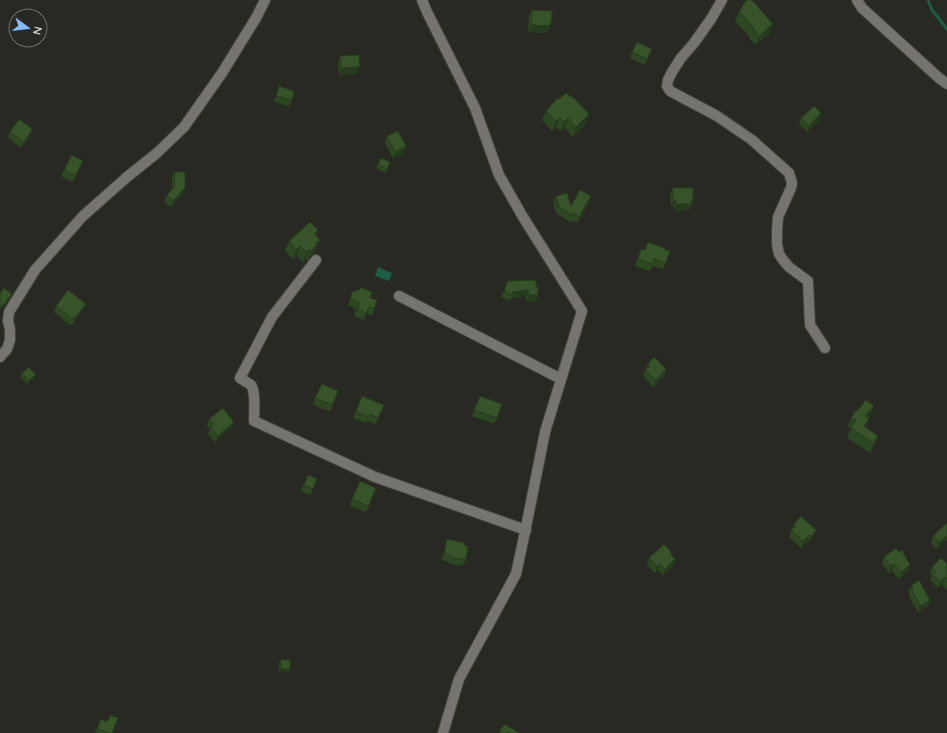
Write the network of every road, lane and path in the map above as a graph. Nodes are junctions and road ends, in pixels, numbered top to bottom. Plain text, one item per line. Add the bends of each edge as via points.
1 (264, 0) edge
2 (422, 0) edge
3 (722, 0) edge
4 (857, 0) edge
5 (947, 84) edge
6 (316, 260) dead end
7 (398, 296) dead end
8 (825, 348) dead end
9 (0, 357) edge
10 (561, 379) junction
11 (526, 530) junction
12 (443, 733) edge

1 - 9 street via 256,18 222,73 184,127 83,216 35,270 9,312 10,340
2 - 10 street via 475,108 499,175 582,311
3 - 8 street via 681,58 667,86 670,91 717,116 752,140 789,173 791,188 778,217 779,254 789,267 808,281 810,325
4 - 5 street via 862,8
6 - 11 street via 272,317 240,378 251,386 254,394 254,421 375,477
7 - 10 street
10 - 11 street via 544,432
11 - 12 street via 516,574 459,679

